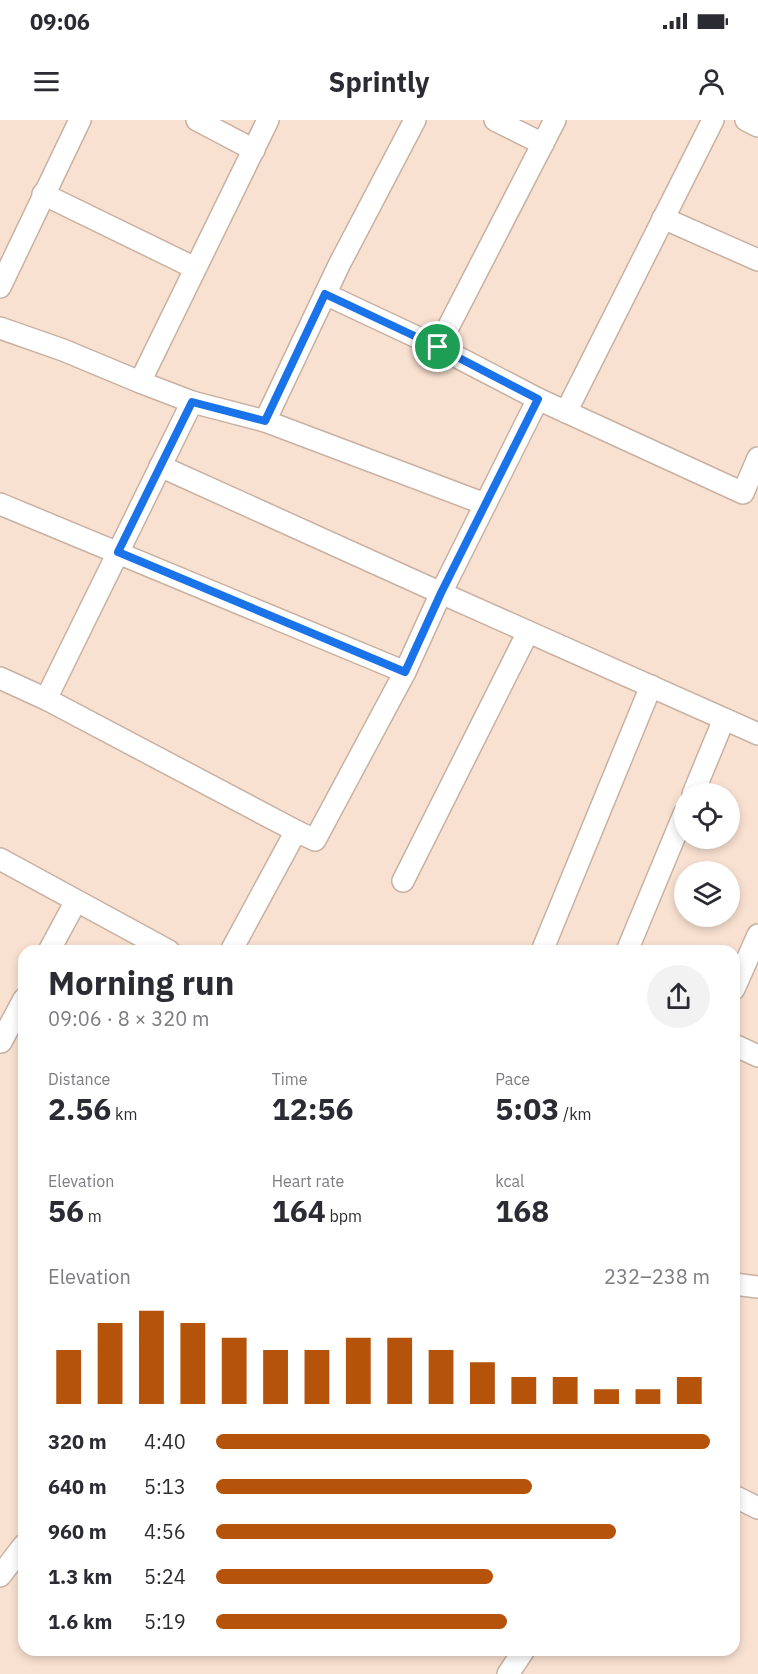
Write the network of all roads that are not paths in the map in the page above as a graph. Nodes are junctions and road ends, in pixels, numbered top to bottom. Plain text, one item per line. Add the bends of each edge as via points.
1 (80, 120) edge
2 (197, 120) edge
3 (268, 120) edge
4 (415, 120) edge
5 (495, 120) edge
6 (555, 120) edge
7 (713, 120) edge
8 (746, 120) edge
9 (758, 126) edge
10 (543, 144) junction
11 (254, 150) junction
12 (43, 194) junction
13 (663, 218) junction
14 (758, 260) edge
15 (195, 268) junction
16 (0, 287) edge
17 (325, 294) junction
18 (0, 328) edge
19 (438, 347) junction
20 (140, 382) junction
21 (538, 399) junction
22 (192, 402) junction
23 (566, 412) junction
24 (265, 421) junction
25 (758, 458) edge
26 (160, 466) junction
27 (0, 504) edge
28 (485, 504) junction
29 (118, 552) junction
30 (441, 593) junction
31 (528, 632) junction
32 (405, 672) junction
33 (0, 678) edge
34 (651, 686) junction
35 (45, 699) junction
36 (724, 719) junction
37 (758, 734) edge
38 (698, 783) edge
39 (296, 831) junction
40 (674, 838) edge
41 (0, 859) edge
42 (403, 881) dead end
43 (76, 901) junction
44 (758, 935) edge
45 (53, 945) edge
46 (158, 945) edge
47 (234, 945) edge
48 (544, 945) edge
49 (629, 945) edge
50 (754, 957) edge
51 (740, 979) edge
52 (18, 1010) edge
53 (0, 1041) edge
54 (740, 1048) edge
55 (758, 1056) edge
56 (740, 1285) edge
57 (758, 1287) edge
58 (740, 1499) edge
59 (758, 1508) edge
60 (18, 1553) edge
61 (0, 1576) edge
62 (520, 1656) edge
63 (508, 1674) edge

1 - 12 street
2 - 11 street
3 - 11 street
4 - 17 street
5 - 10 street
6 - 10 street
7 - 13 street
8 - 9 street
10 - 19 street
11 - 15 street
12 - 15 street
12 - 16 street
13 - 14 street
13 - 23 street
15 - 20 street
17 - 19 street
17 - 24 street
18 - 20 street
19 - 21 street
20 - 22 street
21 - 23 street
21 - 28 street
22 - 24 street
22 - 26 street
23 - 25 street via 743,493
24 - 28 street
26 - 29 street
26 - 30 street
27 - 29 street
28 - 30 street
29 - 32 street
29 - 35 street
30 - 31 street
30 - 32 street
31 - 34 street
31 - 42 street
32 - 39 street via 315,840
33 - 35 street
34 - 36 street
34 - 48 street
35 - 39 street
36 - 37 street
36 - 38 street
39 - 47 street
40 - 49 street
41 - 43 street
43 - 45 street
43 - 46 street
44 - 50 street
50 - 51 street
52 - 53 street
54 - 55 street
56 - 57 street
58 - 59 street
60 - 61 street
62 - 63 street

